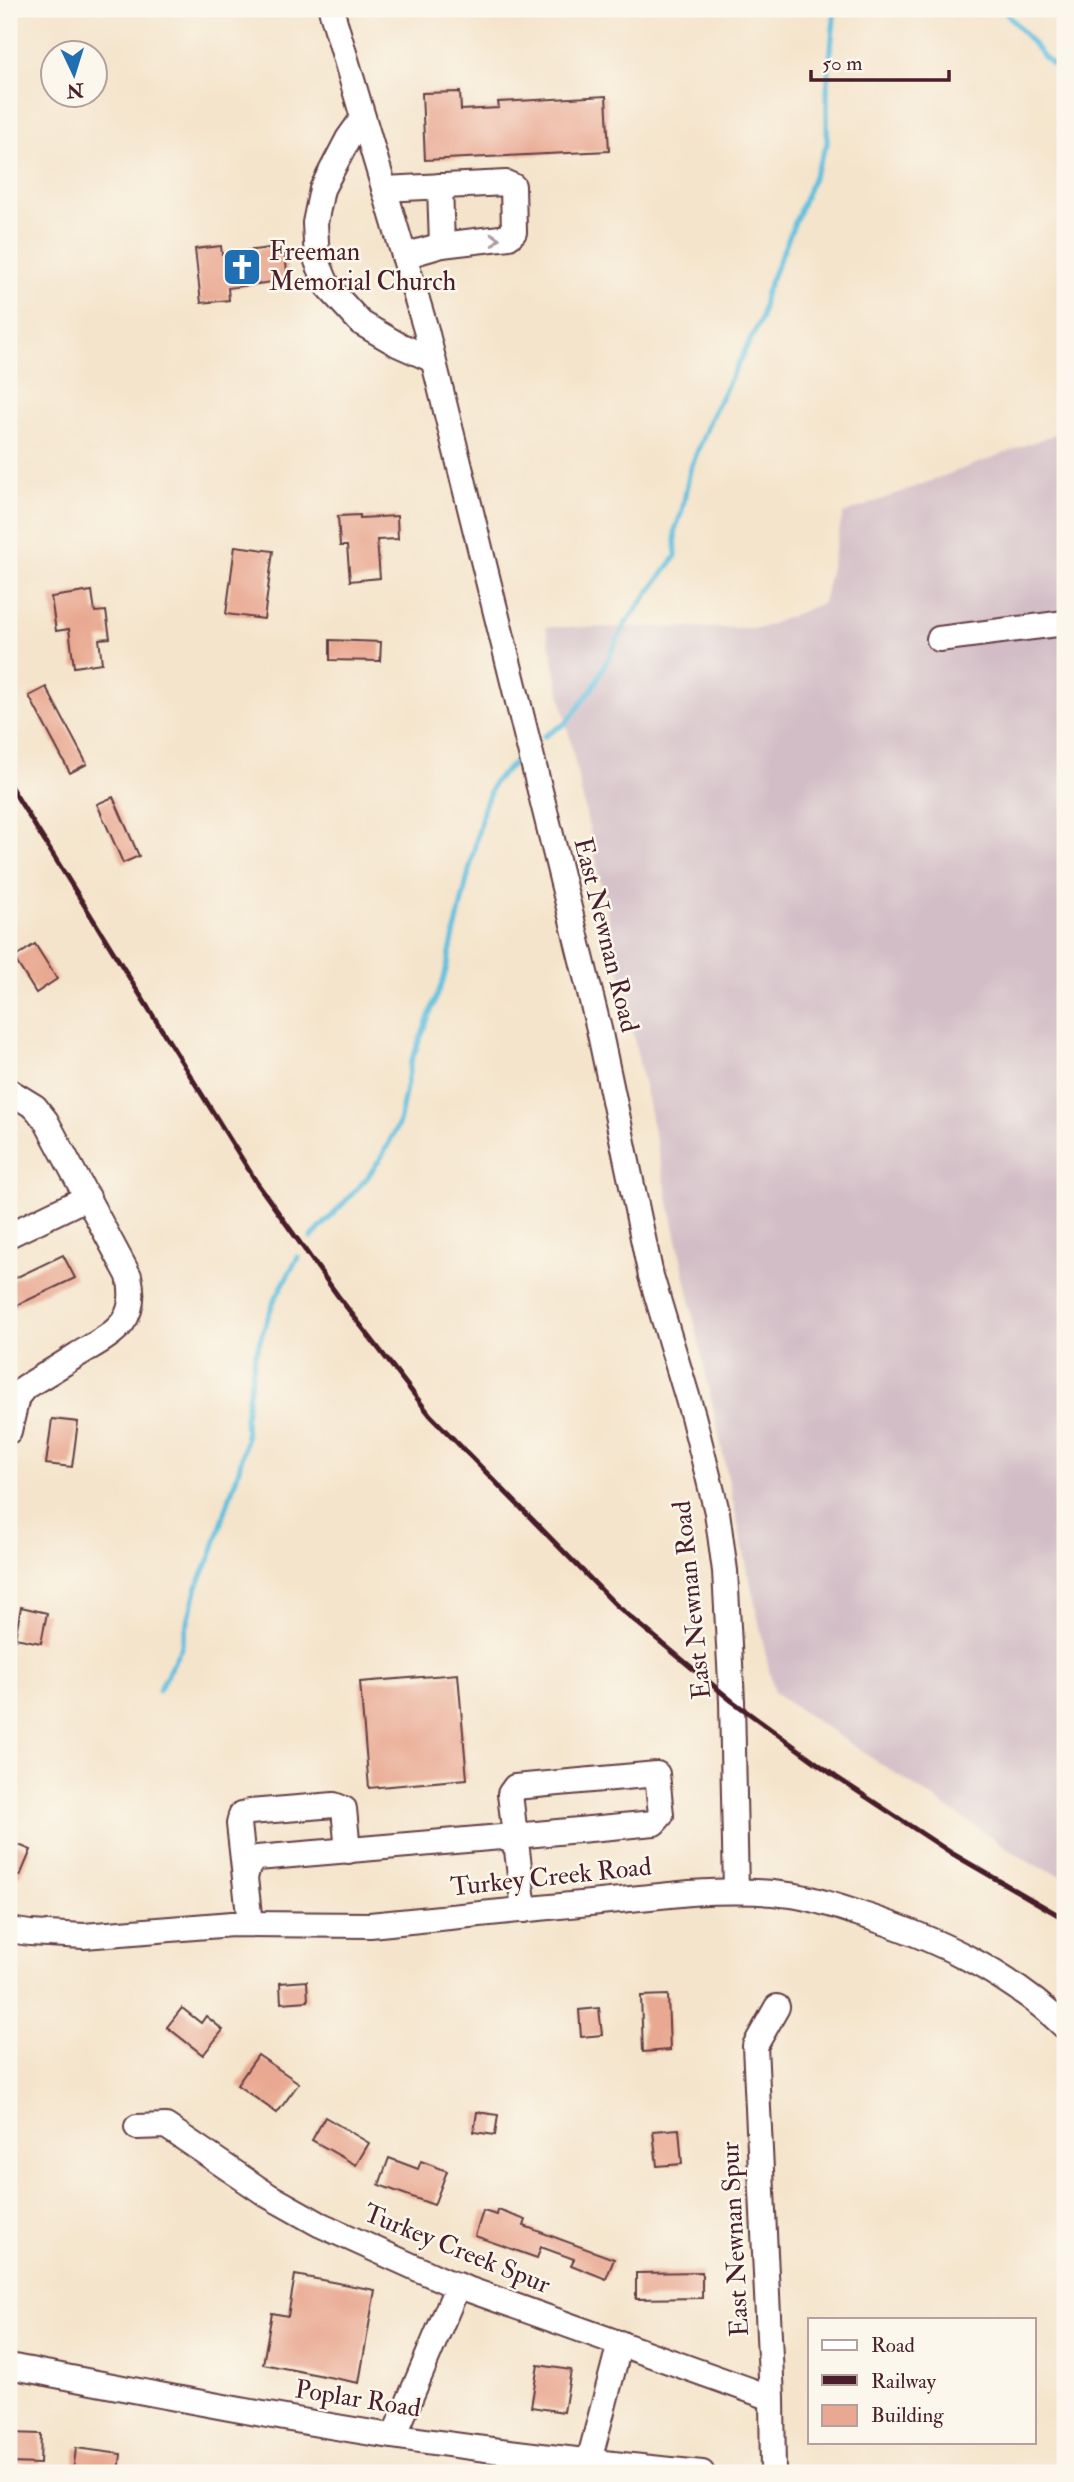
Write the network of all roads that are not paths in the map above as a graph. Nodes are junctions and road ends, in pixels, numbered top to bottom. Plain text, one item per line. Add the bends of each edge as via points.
1 (331, 9) edge
2 (363, 118) junction
3 (440, 186) junction
4 (384, 189) junction
5 (442, 245) junction
6 (404, 256) junction
7 (433, 360) junction
8 (1065, 622) edge
9 (939, 639) dead end
10 (9, 1091) edge
11 (88, 1197) junction
12 (9, 1235) edge
13 (9, 1431) edge
14 (514, 1839) junction
15 (348, 1851) junction
16 (245, 1878) junction
17 (736, 1890) junction
18 (524, 1910) junction
19 (250, 1924) junction
20 (9, 1930) edge
21 (777, 2007) dead end
22 (1065, 2026) edge
23 (137, 2127) dead end
24 (458, 2285) junction
25 (620, 2343) junction
26 (9, 2366) edge
27 (772, 2398) junction
28 (394, 2436) junction
29 (589, 2461) junction
30 (618, 2469) edge
31 (702, 2473) edge
32 (773, 2473) edge

1 - 2 street, East Newnan Road
2 - 4 street, East Newnan Road
2 - 7 street via 322,189 315,223 317,261 328,287 361,323
3 - 4 street
3 - 5 street
5 -> 3 street via 509,237 514,232 513,186
4 - 6 street, East Newnan Road
5 - 6 street
6 - 7 street, East Newnan Road
7 - 17 street, East Newnan Road via 599,1029 651,1276 717,1512 732,1701
8 - 9 street
10 - 11 street via 35,1107 46,1121
11 - 12 street
11 - 13 street via 129,1276 130,1310 110,1337 25,1387 17,1396
14 - 14 street via 654,1823 661,1815 657,1774 514,1787 510,1794
14 - 15 street
14 - 18 street
15 - 16 street via 257,1858 247,1866
15 - 16 street via 344,1809 334,1805 250,1812 241,1815 239,1824
16 - 19 street
17 - 18 street, Turkey Creek Road
17 - 22 street, Turkey Creek Road via 794,1895 890,1923 983,1965 1028,1994
18 - 19 street, Turkey Creek Road via 370,1925
19 - 20 street, Turkey Creek Road via 84,1936
21 - 27 street, East Newnan Spur via 755,2046
23 - 24 street, Turkey Creek Spur via 166,2126 319,2224
24 - 25 street, Turkey Creek Spur
24 - 28 street
25 - 27 street, Turkey Creek Spur
25 - 29 street
26 - 28 street, Poplar Road
27 - 32 street, East Newnan Spur
28 - 29 street, Poplar Road
29 - 30 street, Poplar Road
30 - 31 street, Poplar Road

